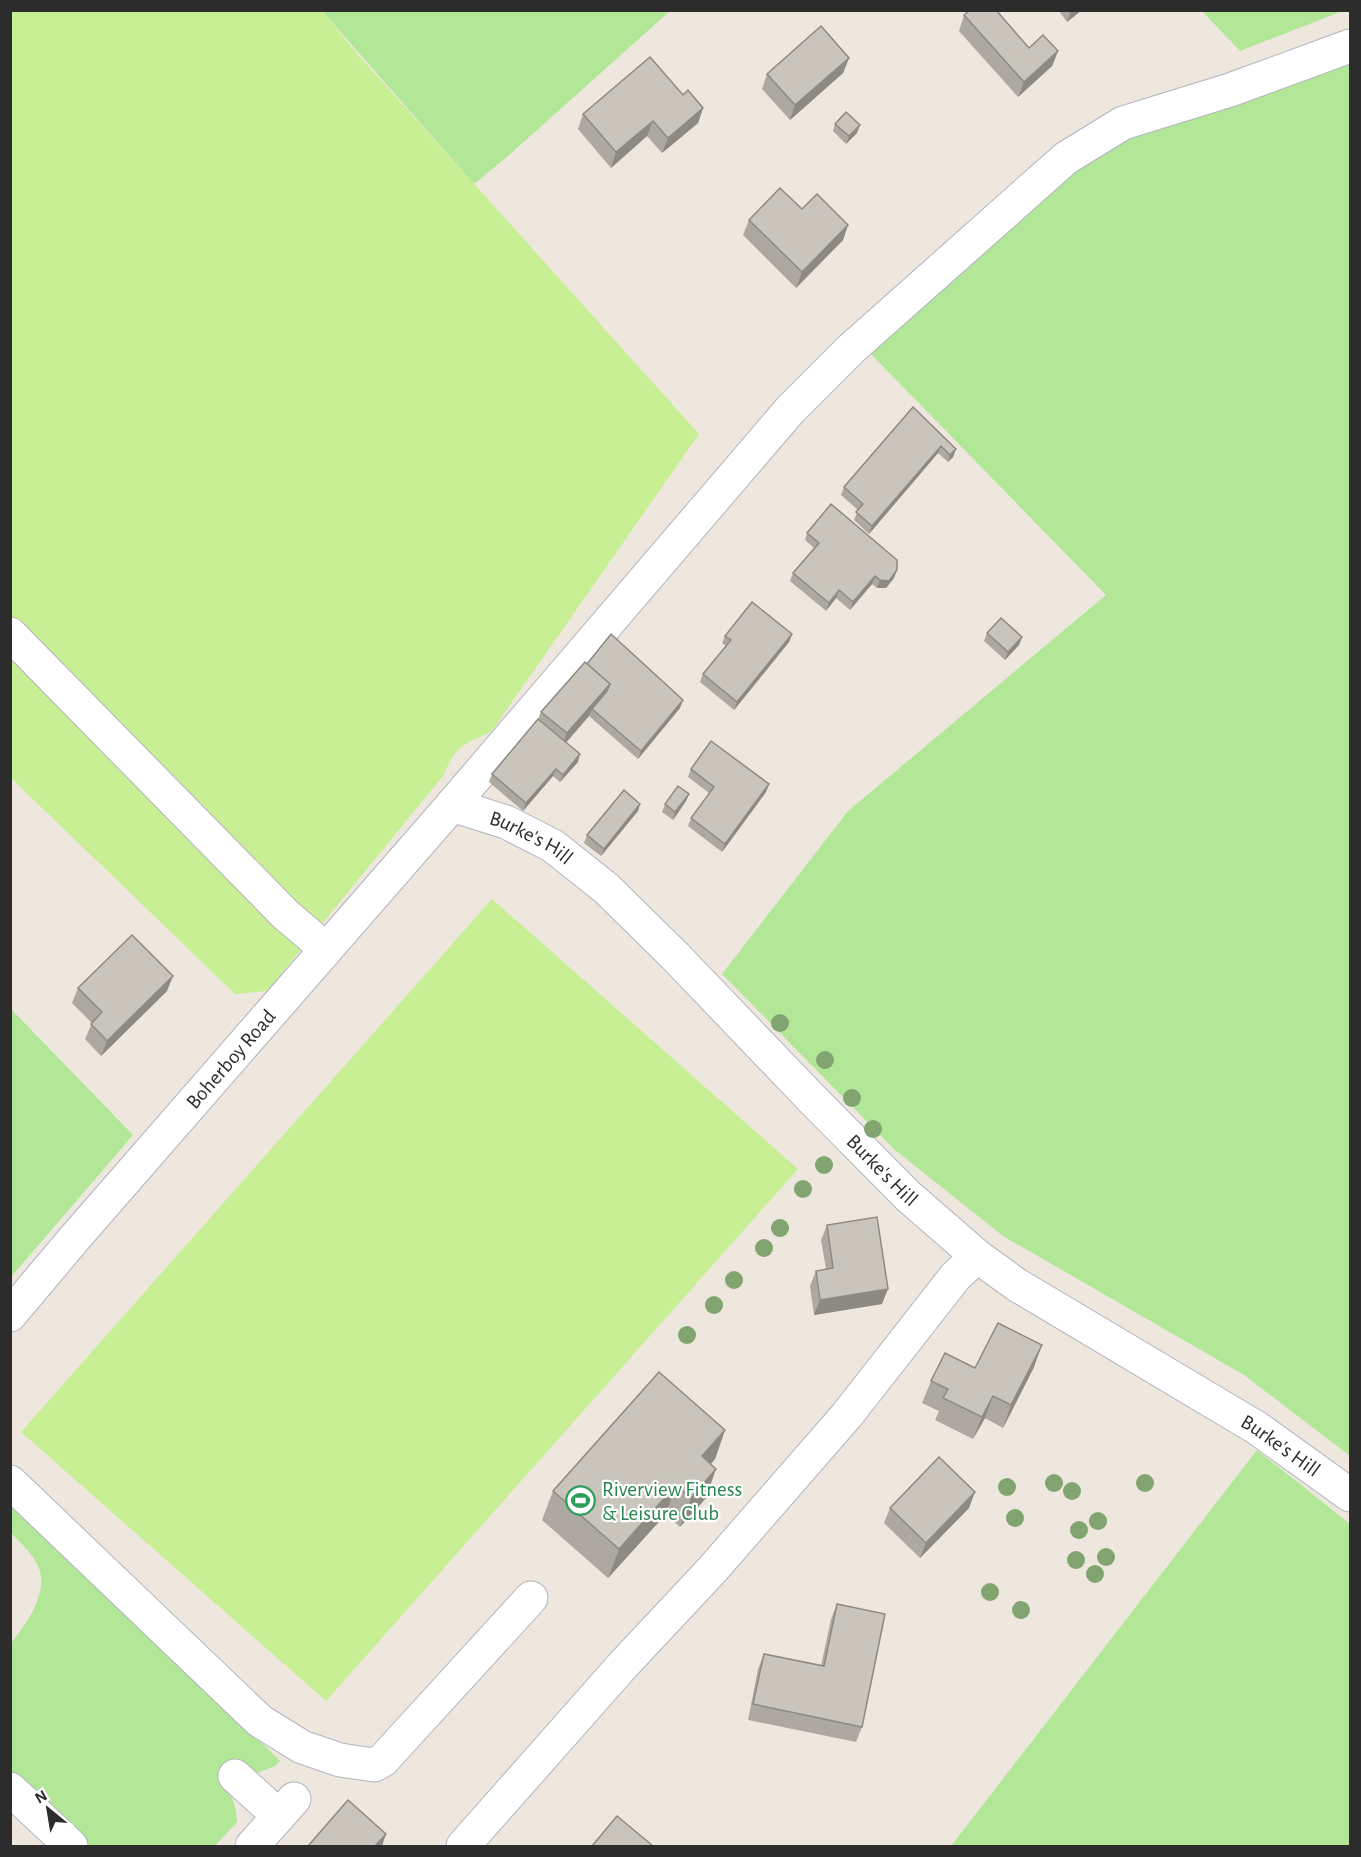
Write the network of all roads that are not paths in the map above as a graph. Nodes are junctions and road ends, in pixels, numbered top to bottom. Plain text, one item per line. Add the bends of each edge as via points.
1 (1350, 46) edge
2 (10, 634) edge
3 (452, 805) junction
4 (326, 950) junction
5 (977, 1256) junction
6 (10, 1315) edge
7 (10, 1482) edge
8 (1350, 1495) edge
9 (531, 1598) dead end
10 (235, 1776) dead end
11 (10, 1789) edge
12 (71, 1846) edge
13 (252, 1846) edge
14 (463, 1846) edge

1 - 3 street, Boherboy Road via 1230,90 1123,123 1066,158 851,349 790,410
2 - 4 street via 286,915
3 - 4 street, Boherboy Road
3 - 5 street, Burke's Hill via 506,822 553,846 607,889 908,1196
4 - 6 street, Boherboy Road
5 - 8 street, Burke's Hill via 1017,1285 1257,1428
5 - 14 street via 955,1277 847,1415
7 - 9 street via 260,1721 302,1747 340,1760 374,1764 382,1760
10 - 13 street via 286,1807
11 - 12 street

